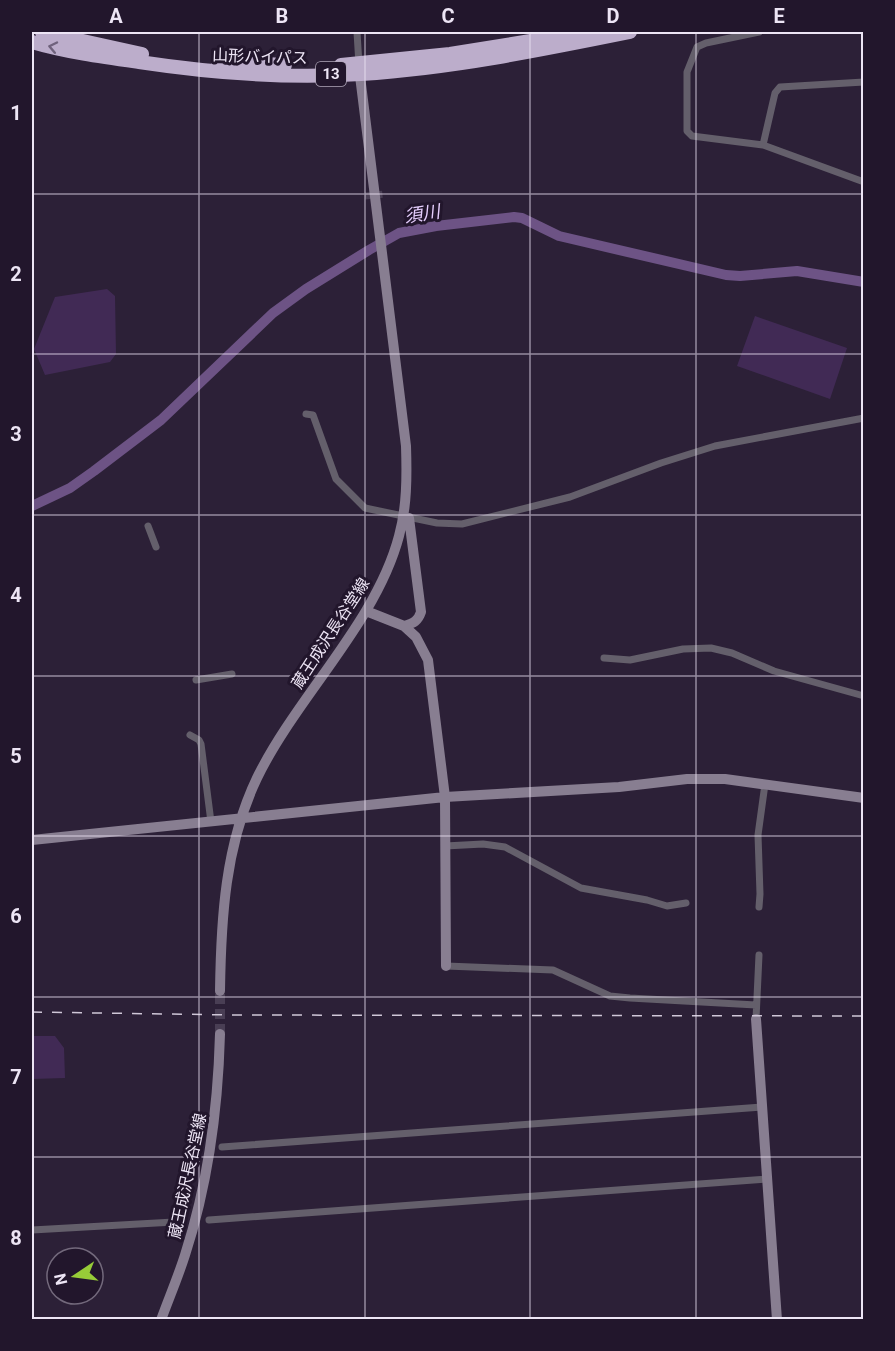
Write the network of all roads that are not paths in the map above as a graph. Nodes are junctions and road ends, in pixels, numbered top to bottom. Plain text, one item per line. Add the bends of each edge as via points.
1 (42, 32) edge
2 (357, 32) edge
3 (588, 32) edge
4 (630, 32) edge
5 (759, 32) edge
6 (32, 42) edge
7 (359, 69) junction
8 (864, 82) edge
9 (763, 145) junction
10 (864, 182) edge
11 (306, 414) dead end
12 (864, 418) edge
13 (405, 517) junction
14 (148, 526) dead end
15 (156, 547) dead end
16 (366, 611) junction
17 (404, 626) junction
18 (604, 658) dead end
19 (232, 674) dead end
20 (196, 680) dead end
21 (864, 696) edge
22 (189, 735) dead end
23 (765, 784) junction
24 (445, 797) junction
25 (864, 798) edge
26 (241, 820) junction
27 (211, 822) junction
28 (32, 840) edge
29 (446, 846) junction
30 (686, 903) dead end
31 (759, 907) dead end
32 (759, 955) dead end
33 (446, 966) joint
34 (220, 991) tunnel mouth
35 (756, 1005) junction
36 (756, 1019) joint
37 (220, 1034) tunnel mouth
38 (762, 1107) junction
39 (222, 1147) dead end
40 (767, 1179) junction
41 (209, 1220) dead end
42 (174, 1222) dead end
43 (32, 1230) edge
44 (161, 1320) edge
45 (777, 1320) edge

1 - 7 highway, 山形バイパス / 13 via 181,59
2 - 7 street
3 - 7 highway, 山形バイパス / 13
4 - 7 highway, 山形バイパス / 13 via 454,65
5 - 9 street via 697,47 687,72 687,131 692,136
7 -> 6 highway, 山形バイパス / 13 via 294,75 181,69
7 - 13 street, 蔵王成沢長谷堂線 via 407,462
8 - 9 street via 780,87 775,93
9 - 10 street
11 - 13 street via 313,415 341,485 365,508
12 - 13 street via 715,446 579,495 462,524
13 - 16 street, 蔵王成沢長谷堂線 via 389,565
13 - 17 street via 421,612 418,619
14 - 15 street
16 - 17 street
16 - 26 street, 蔵王成沢長谷堂線 via 280,735 256,779
17 - 24 street via 416,637 428,660
18 - 21 street via 630,660 683,649 711,648 774,671
19 - 20 street
22 - 27 street via 201,744
23 - 24 street via 687,779
23 - 25 street
23 - 31 street via 758,835
24 - 26 street
24 - 29 street
26 - 27 street
26 - 34 street, 蔵王成沢長谷堂線 via 224,896
27 - 28 street
29 - 30 street via 505,847 581,888 667,906
29 - 33 street
32 - 35 street
33 - 35 street via 553,970 610,996 630,999
35 - 36 street
36 - 38 street
37 - 44 street, 蔵王成沢長谷堂線 via 218,1095 205,1180 185,1254
38 - 39 street
38 - 40 street
40 - 41 street
40 - 45 street
42 - 43 street

